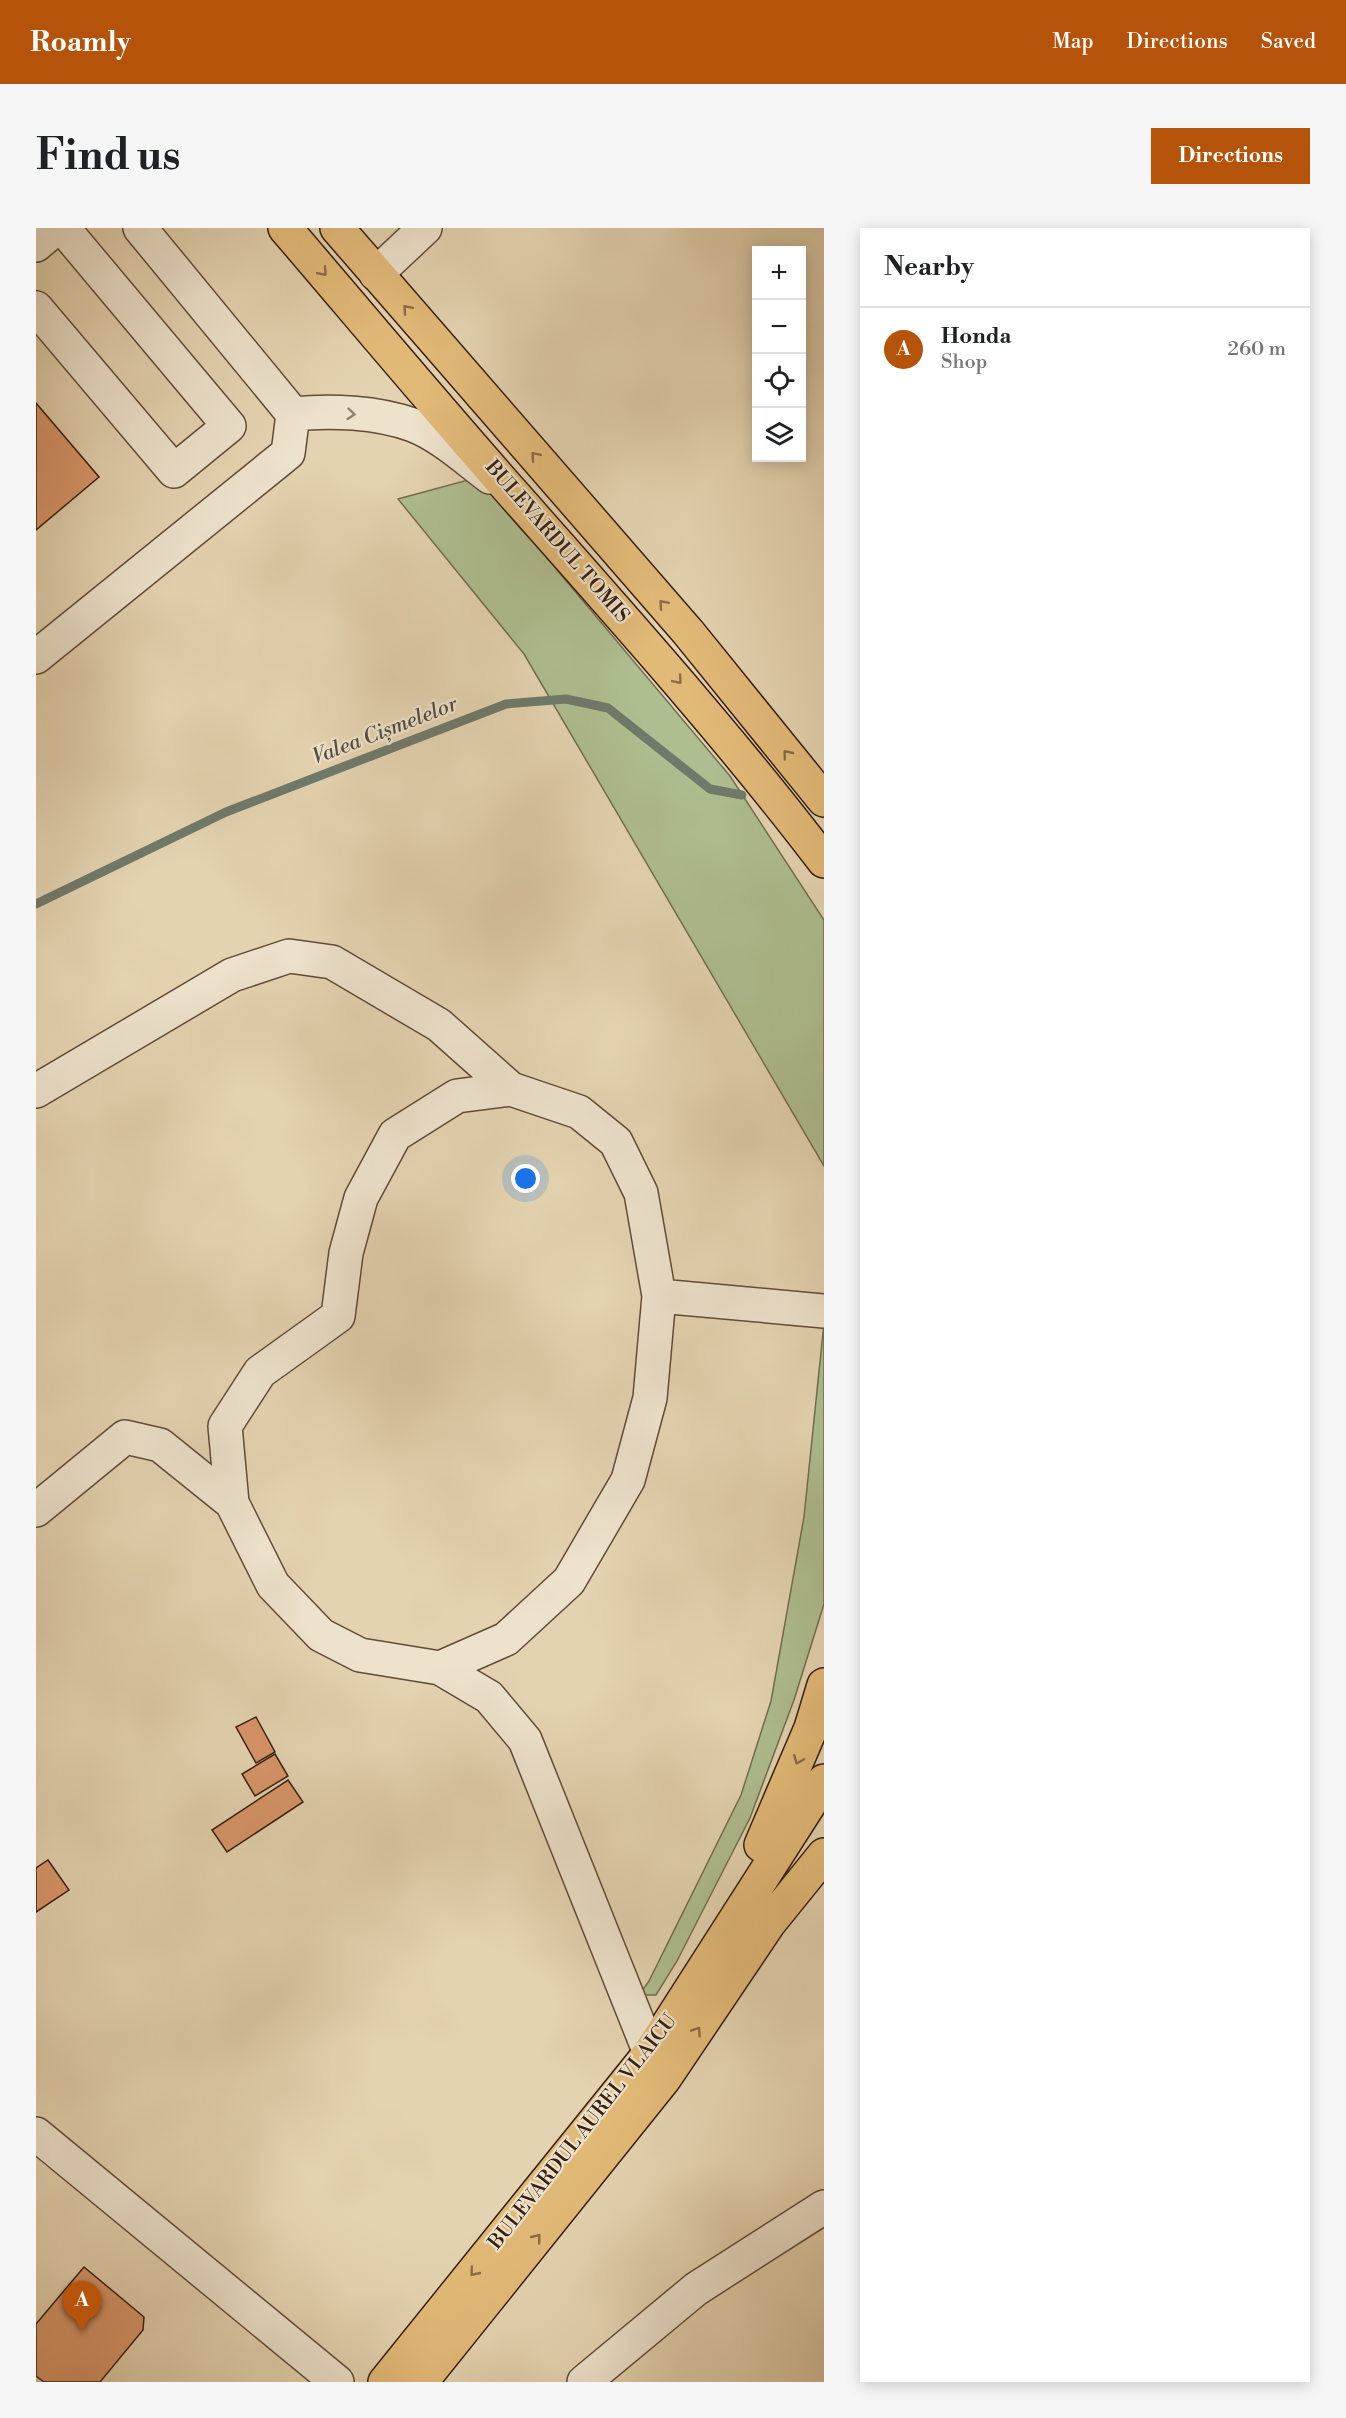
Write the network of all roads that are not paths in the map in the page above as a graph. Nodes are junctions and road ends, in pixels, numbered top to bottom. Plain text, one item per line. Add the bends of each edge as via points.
1 (56, 228) edge
2 (63, 228) edge
3 (140, 228) edge
4 (285, 228) edge
5 (337, 228) edge
6 (425, 228) edge
7 (36, 245) edge
8 (376, 274) junction
9 (36, 308) edge
10 (293, 414) junction
11 (514, 495) junction
12 (36, 657) edge
13 (824, 800) edge
14 (824, 861) edge
15 (511, 1089) junction
16 (36, 1091) edge
17 (659, 1296) junction
18 (824, 1311) edge
19 (232, 1503) junction
20 (36, 1510) edge
21 (440, 1668) junction
22 (824, 1685) edge
23 (824, 1781) edge
24 (824, 1855) edge
25 (701, 1974) junction
26 (650, 2053) junction
27 (36, 2134) edge
28 (824, 2208) edge
29 (337, 2382) edge
30 (386, 2382) edge
31 (421, 2382) edge
32 (584, 2382) edge

1 - 7 street
2 - 9 street via 229,426 174,471
3 - 10 street
4 -> 11 main road, BULEVARDUL TOMIS
5 - 8 main road, BULEVARDUL TOMIS
6 - 8 street
13 -> 8 main road, BULEVARDUL TOMIS via 688,632
10 -> 11 street via 354,414 413,426
10 - 12 street via 288,453
11 -> 14 main road, BULEVARDUL TOMIS via 659,657
15 - 16 street via 439,1025 332,962 290,956 232,975
15 - 17 street via 579,1112 616,1142 642,1193
15 - 19 street via 457,1096 395,1135 361,1198 346,1252 338,1316 260,1372 225,1426
17 - 18 street
17 - 21 street via 650,1398 628,1480 568,1581 506,1639
19 - 20 street via 160,1445 125,1437
19 - 21 street via 273,1585 321,1635 360,1655
21 - 26 street via 489,1697 525,1740
22 -> 25 main road via 780,1806
23 - 25 main road, BULEVARDUL AUREL VLAICU
31 -> 24 main road, BULEVARDUL AUREL VLAICU via 664,2079 769,1923
25 - 26 main road, BULEVARDUL AUREL VLAICU
26 -> 30 main road, BULEVARDUL AUREL VLAICU
27 - 29 street
28 - 32 street via 696,2289

